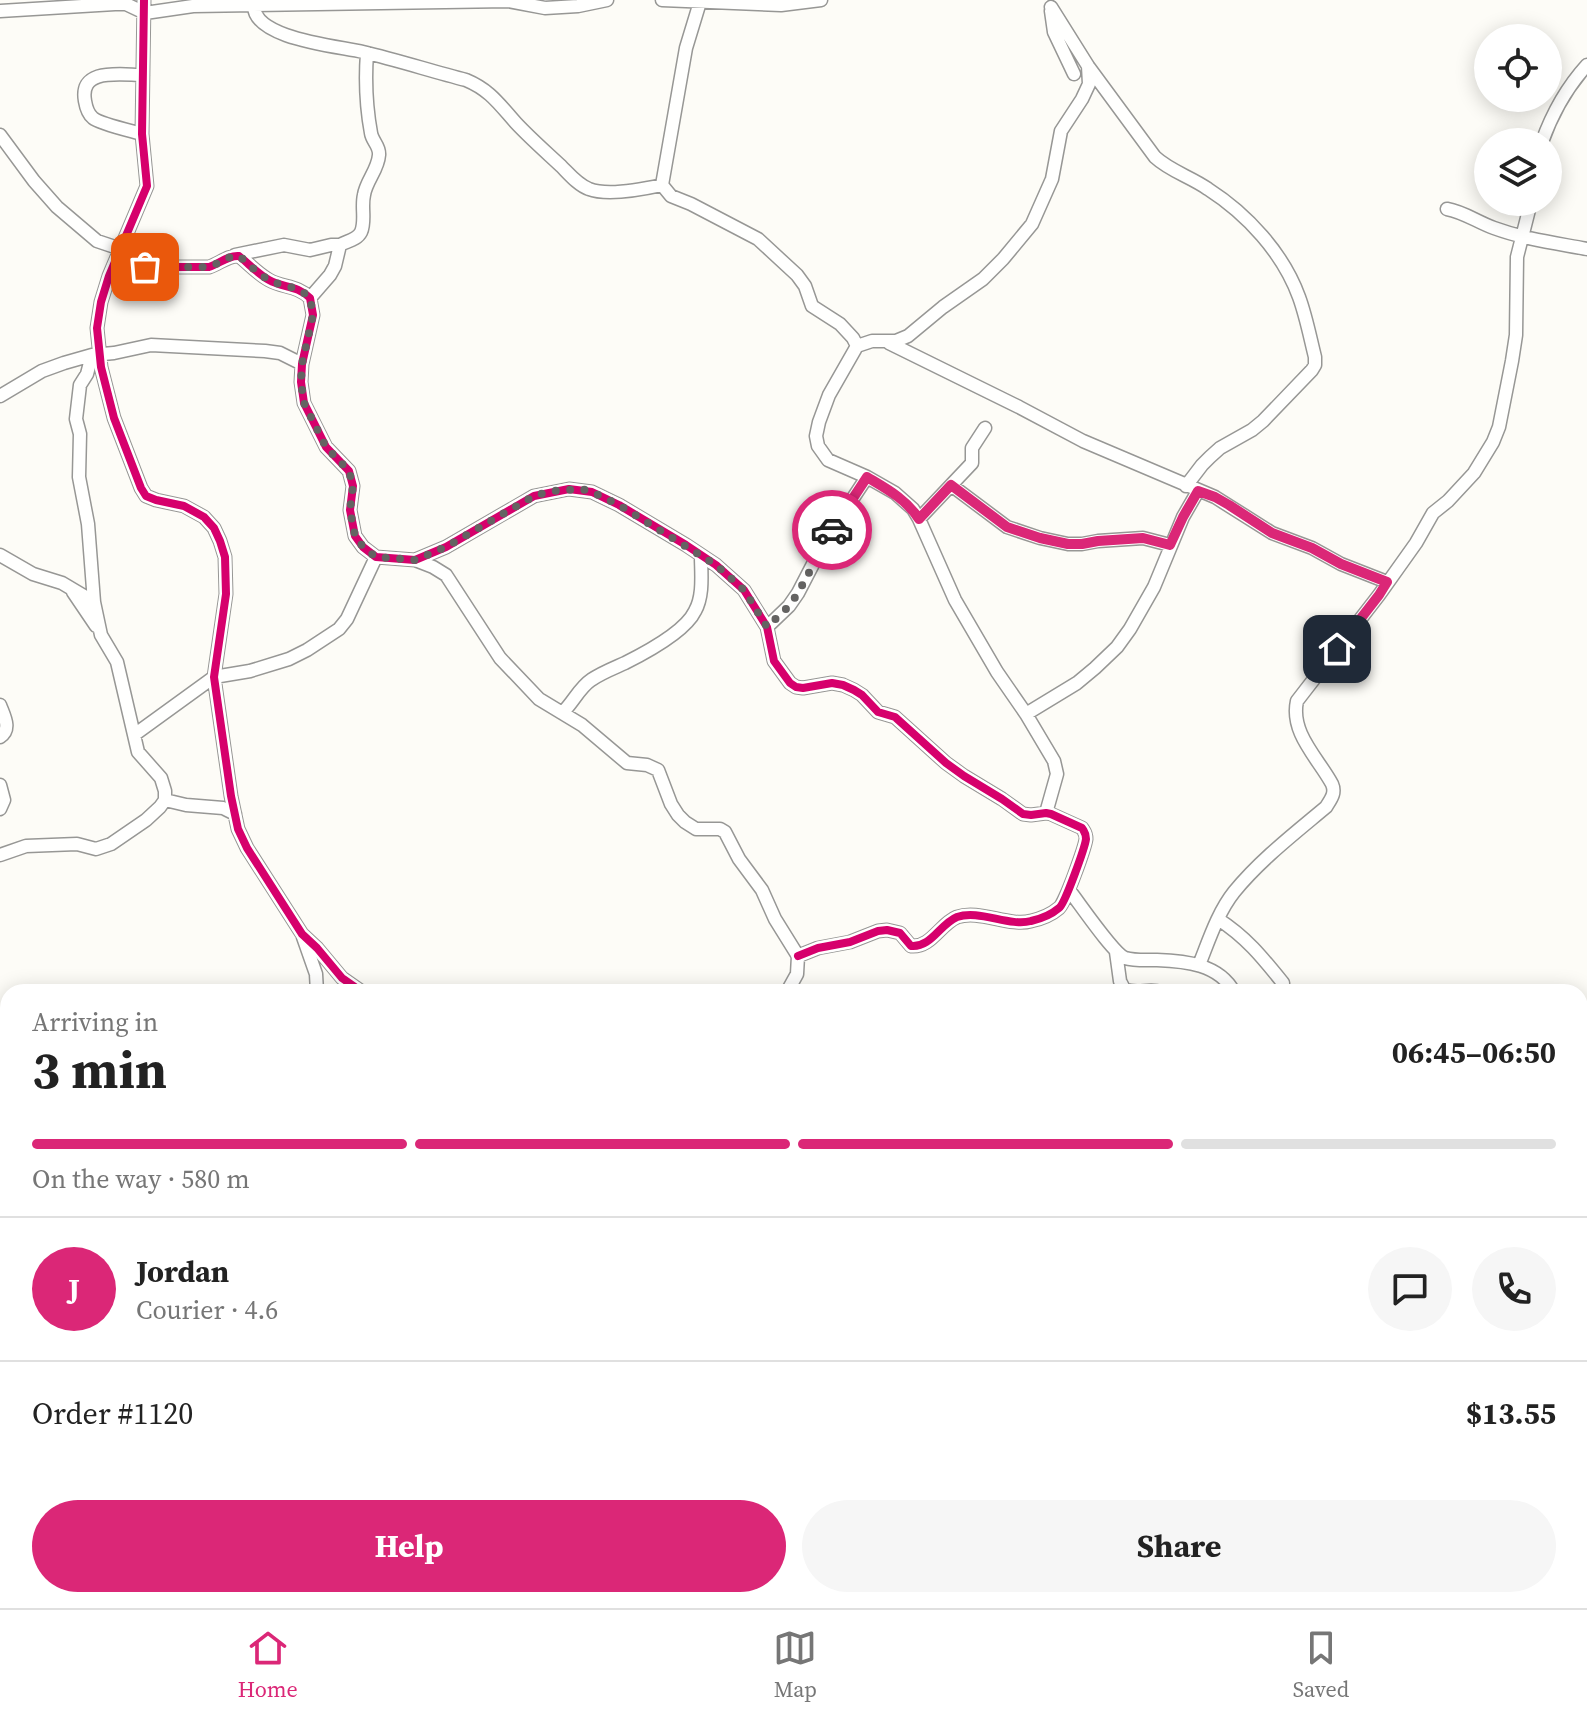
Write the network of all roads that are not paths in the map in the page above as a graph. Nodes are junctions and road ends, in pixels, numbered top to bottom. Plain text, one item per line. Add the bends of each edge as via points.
1 (607, 0) edge
2 (662, 0) edge
3 (821, 0) edge
4 (700, 2) edge
5 (1051, 4) edge
6 (144, 6) edge
7 (254, 6) junction
8 (0, 11) edge
9 (367, 53) junction
10 (1587, 65) edge
11 (1088, 66) junction
12 (1074, 74) dead end
13 (143, 75) junction
14 (1547, 128) edge
15 (142, 134) junction
16 (0, 135) edge
17 (662, 185) junction
18 (1447, 209) dead end
19 (1528, 216) edge
20 (1522, 238) junction
21 (340, 245) junction
22 (1587, 249) edge
23 (120, 251) junction
24 (235, 255) junction
25 (310, 298) junction
26 (889, 343) junction
27 (857, 346) junction
28 (96, 354) junction
29 (302, 364) junction
30 (0, 396) edge
31 (985, 428) dead end
32 (867, 477) junction
33 (951, 485) junction
34 (1192, 489) junction
35 (919, 519) junction
36 (1170, 545) junction
37 (0, 555) edge
38 (701, 555) junction
39 (376, 557) junction
40 (415, 560) junction
41 (1387, 582) junction
42 (72, 589) junction
43 (94, 602) junction
44 (767, 627) junction
45 (99, 630) junction
46 (214, 677) junction
47 (0, 705) edge
48 (562, 713) junction
49 (1026, 714) junction
50 (134, 735) junction
51 (0, 737) edge
52 (0, 785) edge
53 (165, 800) junction
54 (0, 809) edge
55 (1046, 813) junction
56 (235, 814) junction
57 (0, 855) edge
58 (1069, 890) junction
59 (1218, 919) junction
60 (302, 934) junction
61 (1116, 952) junction
62 (798, 956) junction
63 (1199, 965) junction
64 (1283, 983) dead end
65 (317, 984) edge
66 (351, 984) edge
67 (791, 984) edge
68 (1122, 984) edge
69 (1228, 984) edge

1 - 7 street via 545,8 508,1
2 - 4 street
3 - 4 street via 781,5
4 - 17 street via 686,48
5 - 11 street
5 - 12 street via 1054,32
6 - 7 street
6 - 8 street
6 - 13 street
7 - 9 street via 255,16 275,30
9 - 17 street via 479,86 589,189
9 - 21 street via 366,103 379,155 364,193 361,231
10 - 14 street
11 - 26 street via 1088,88 1061,131 1052,179 1032,224 983,279 908,336
11 - 34 street via 1155,157 1209,189 1254,226 1272,249 1298,295 1315,357 1312,370 1274,410 1202,465
13 - 15 street
13 - 15 street via 93,78 84,91 93,118
15 - 23 street via 147,186
16 - 23 street via 57,207 97,241
17 - 27 street via 671,196 758,239 797,275 812,306 840,324
18 - 20 street
19 - 20 street
20 - 22 street
20 - 41 street via 1516,335 1499,427 1474,473 1433,513
21 - 24 street via 310,250 284,245
21 - 25 street via 330,275
23 - 24 street via 145,267 209,267
23 - 28 street via 97,317
24 - 25 street via 267,279
25 - 29 street via 313,315
26 - 27 street
26 - 34 street
27 - 32 street via 829,395 816,436 828,460
28 - 29 street via 151,345 265,351
28 - 30 street via 55,366
28 - 43 street via 80,385 76,419
28 - 46 street via 114,418 146,496 204,517 220,541 226,594
29 - 39 street via 304,403 326,447 349,471 355,536
31 - 33 street via 974,444 972,463
32 - 35 street via 895,493
32 - 44 street via 798,593
33 - 35 street
33 - 36 street via 1007,527 1040,538 1068,544 1143,538
34 - 36 street
34 - 41 street via 1215,497 1272,533
35 - 49 street via 955,600
36 - 49 street via 1154,587 1117,647 1077,683
37 - 42 street
38 - 40 street via 619,505 592,492 569,489 534,496
38 - 44 street via 744,590
38 - 48 street via 700,596 692,617 644,654 594,678
39 - 40 street
39 - 46 street via 339,629 289,659
40 - 48 street via 446,575 500,658 539,699
41 - 59 street via 1297,701 1297,724 1332,784 1333,796 1241,884
42 - 43 street
42 - 45 street
43 - 45 street
44 - 55 street via 774,661 790,683 803,688 832,683 854,690 878,712 895,717 946,763 1023,814
45 - 50 street via 117,662
46 - 50 street
46 - 56 street
47 - 51 street via 7,729
48 - 62 street via 627,763 658,770 671,804 685,822 696,829 725,832
49 - 55 street via 1057,774
50 - 53 street via 138,752 161,778
52 - 54 street
53 - 56 street
53 - 57 street via 111,844 96,849 77,844 26,846
55 - 58 street via 1085,832
56 - 60 street via 247,848
58 - 61 street
58 - 62 street via 1061,907 1032,921 962,916 918,946 887,930
59 - 63 street
59 - 64 street via 1252,945
60 - 65 street
60 - 66 street
61 - 63 street via 1127,958
61 - 68 street
62 - 67 street
63 - 69 street

